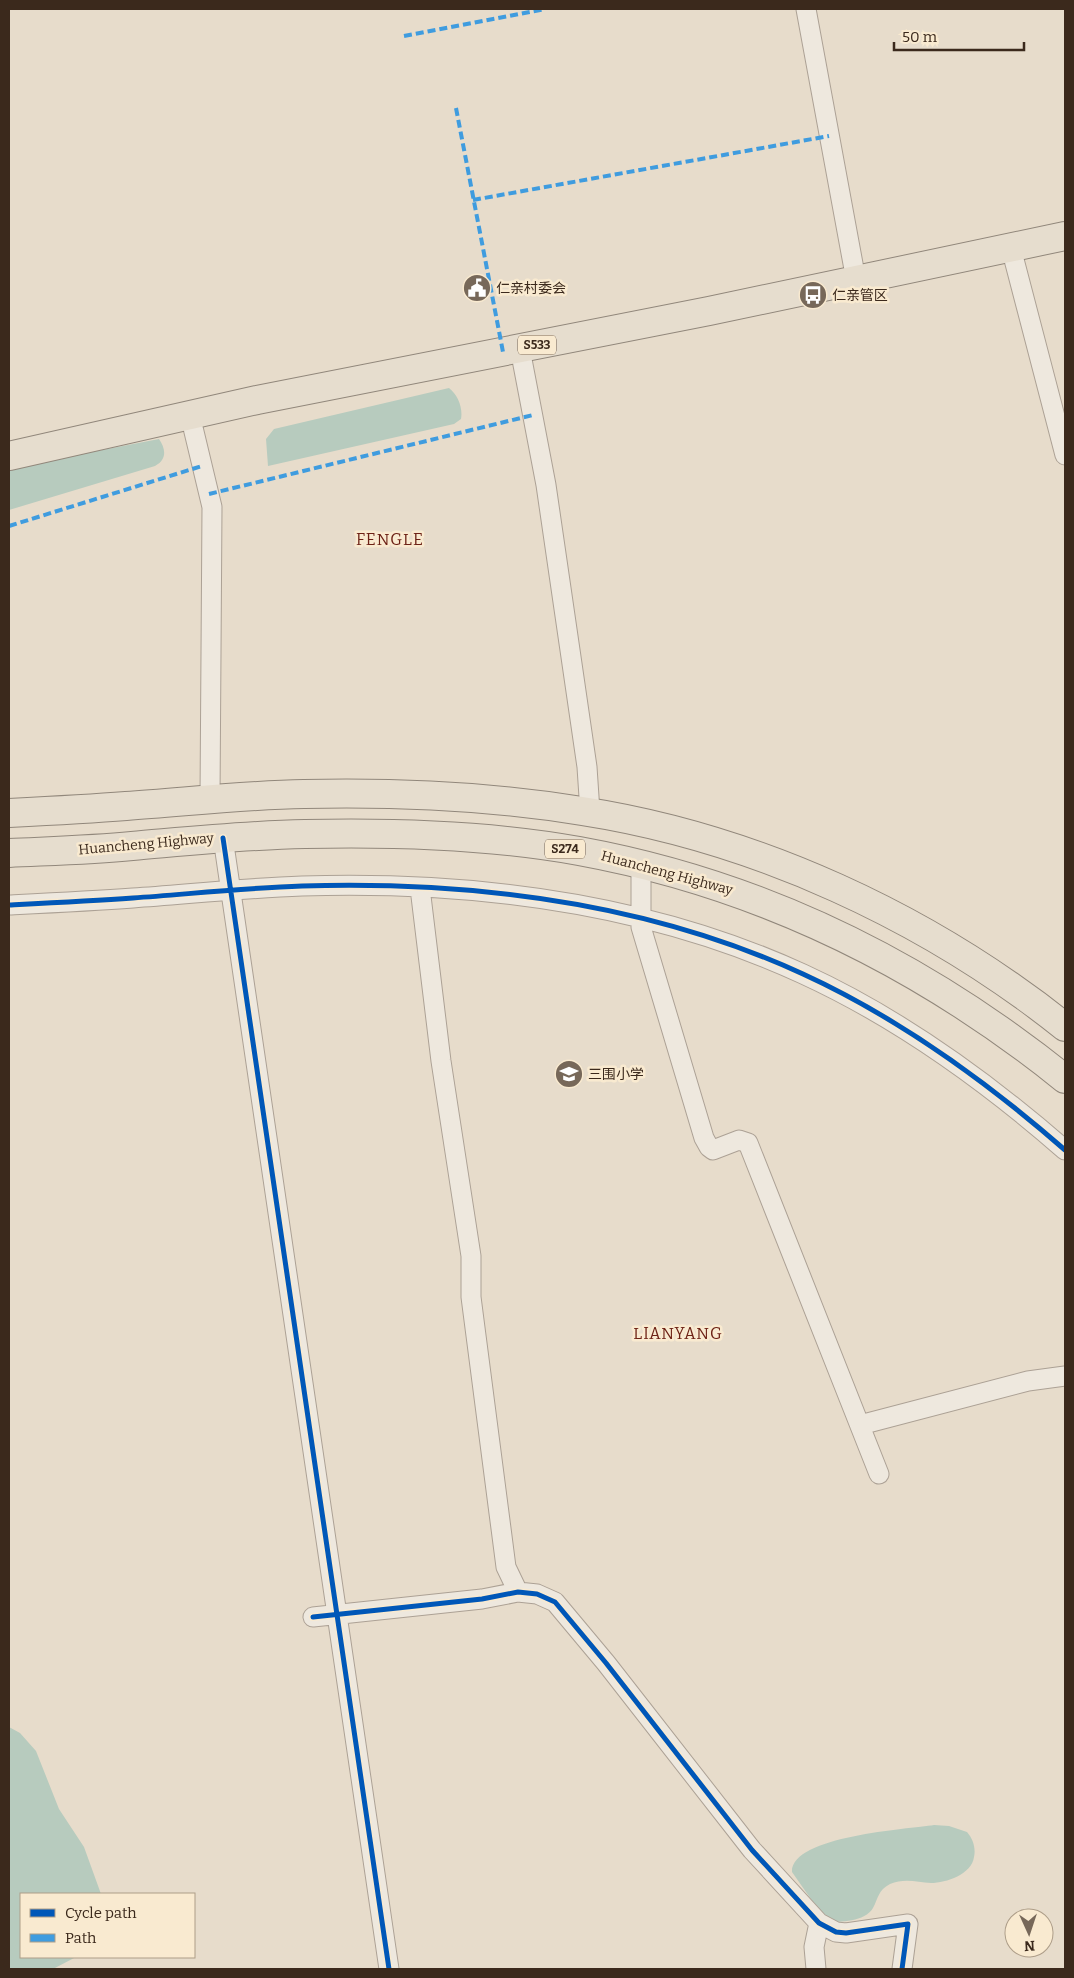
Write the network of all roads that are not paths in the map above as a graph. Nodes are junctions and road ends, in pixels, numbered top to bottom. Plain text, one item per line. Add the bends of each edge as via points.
1 (806, 9) edge
2 (1065, 236) edge
3 (1011, 248) junction
4 (856, 280) junction
5 (520, 348) junction
6 (190, 415) junction
7 (1065, 455) edge
8 (9, 456) edge
9 (210, 798) junction
10 (590, 812) junction
11 (9, 813) edge
12 (223, 838) junction
13 (9, 853) edge
14 (641, 864) junction
15 (420, 888) junction
16 (231, 889) junction
17 (9, 905) edge
18 (641, 918) junction
19 (1065, 1027) edge
20 (1065, 1079) edge
21 (1065, 1150) edge
22 (1065, 1376) edge
23 (860, 1425) junction
24 (879, 1474) dead end
25 (518, 1592) junction
26 (337, 1614) junction
27 (313, 1617) dead end
28 (819, 1923) junction
29 (389, 1969) edge
30 (816, 1969) edge
31 (902, 1969) edge

1 - 4 street
2 - 3 main road, S533
3 - 4 main road, S533
3 - 7 street
4 - 5 main road, S533
5 - 6 main road, S533
5 - 10 street via 546,485 587,767
6 - 8 main road, S533
6 - 9 street via 212,507
9 - 10 main road via 303,794 421,795
9 - 11 main road
10 - 19 main road via 720,844 849,894 968,959
12 - 13 main road, Huancheng Highway / S274
12 - 14 main road, Huancheng Highway / S274 via 361,834 472,839 576,850
12 - 16 street
14 - 18 street
14 - 20 main road, Huancheng Highway / S274 via 707,882 793,913 871,950 924,979 987,1020
15 - 16 street via 305,886
15 - 18 street via 567,902
15 - 25 street via 441,1061 472,1256 471,1297 506,1567
16 - 17 street
16 - 26 street
18 - 21 street via 732,946 795,970 868,1009 957,1063 1031,1119
18 - 23 street via 704,1138 714,1150 739,1140 748,1143
22 - 23 street via 1028,1381
23 - 24 street
25 - 26 street via 482,1599
25 - 28 street via 537,1594 562,1609 752,1850
26 - 27 street
26 - 29 street
28 - 30 street via 814,1947
28 - 31 street via 836,1932 846,1933 908,1924

